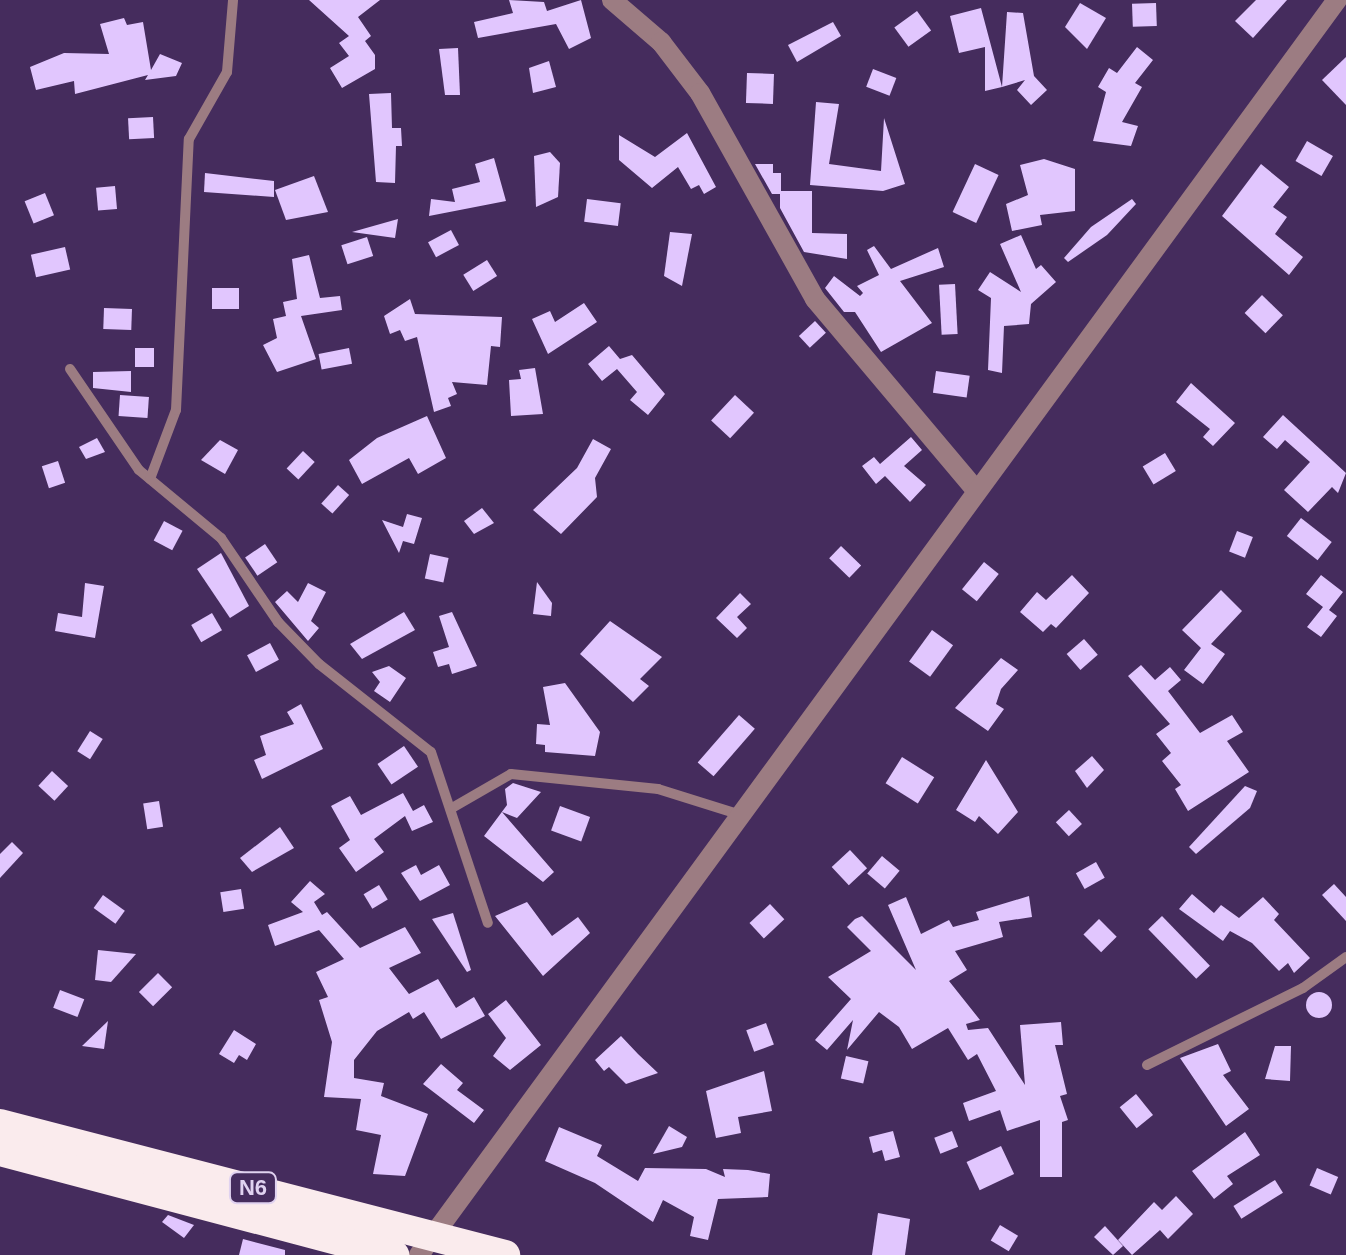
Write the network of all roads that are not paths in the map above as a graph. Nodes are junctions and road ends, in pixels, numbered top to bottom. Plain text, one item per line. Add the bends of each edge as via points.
1 (233, 0) edge
2 (612, 0) edge
3 (1337, 0) edge
4 (70, 369) dead end
5 (150, 478) junction
6 (976, 490) junction
7 (452, 808) junction
8 (742, 815) junction
9 (488, 923) dead end
10 (1346, 957) edge
11 (1147, 1065) dead end
12 (0, 1124) edge
13 (0, 1151) edge
14 (425, 1245) edge
15 (395, 1255) edge
16 (505, 1255) edge

1 - 5 lane via 226,72 189,139 176,410
2 - 6 street via 661,42 700,93 815,299
3 - 6 street
4 - 5 lane
5 - 7 lane via 220,538 278,622 319,664 431,752
6 - 8 street
7 - 8 lane via 512,774 658,789
7 - 9 lane
8 - 14 street
10 - 11 lane via 1316,980
12 - 14 highway, N6
13 - 15 highway, N6
14 - 16 highway, N6

